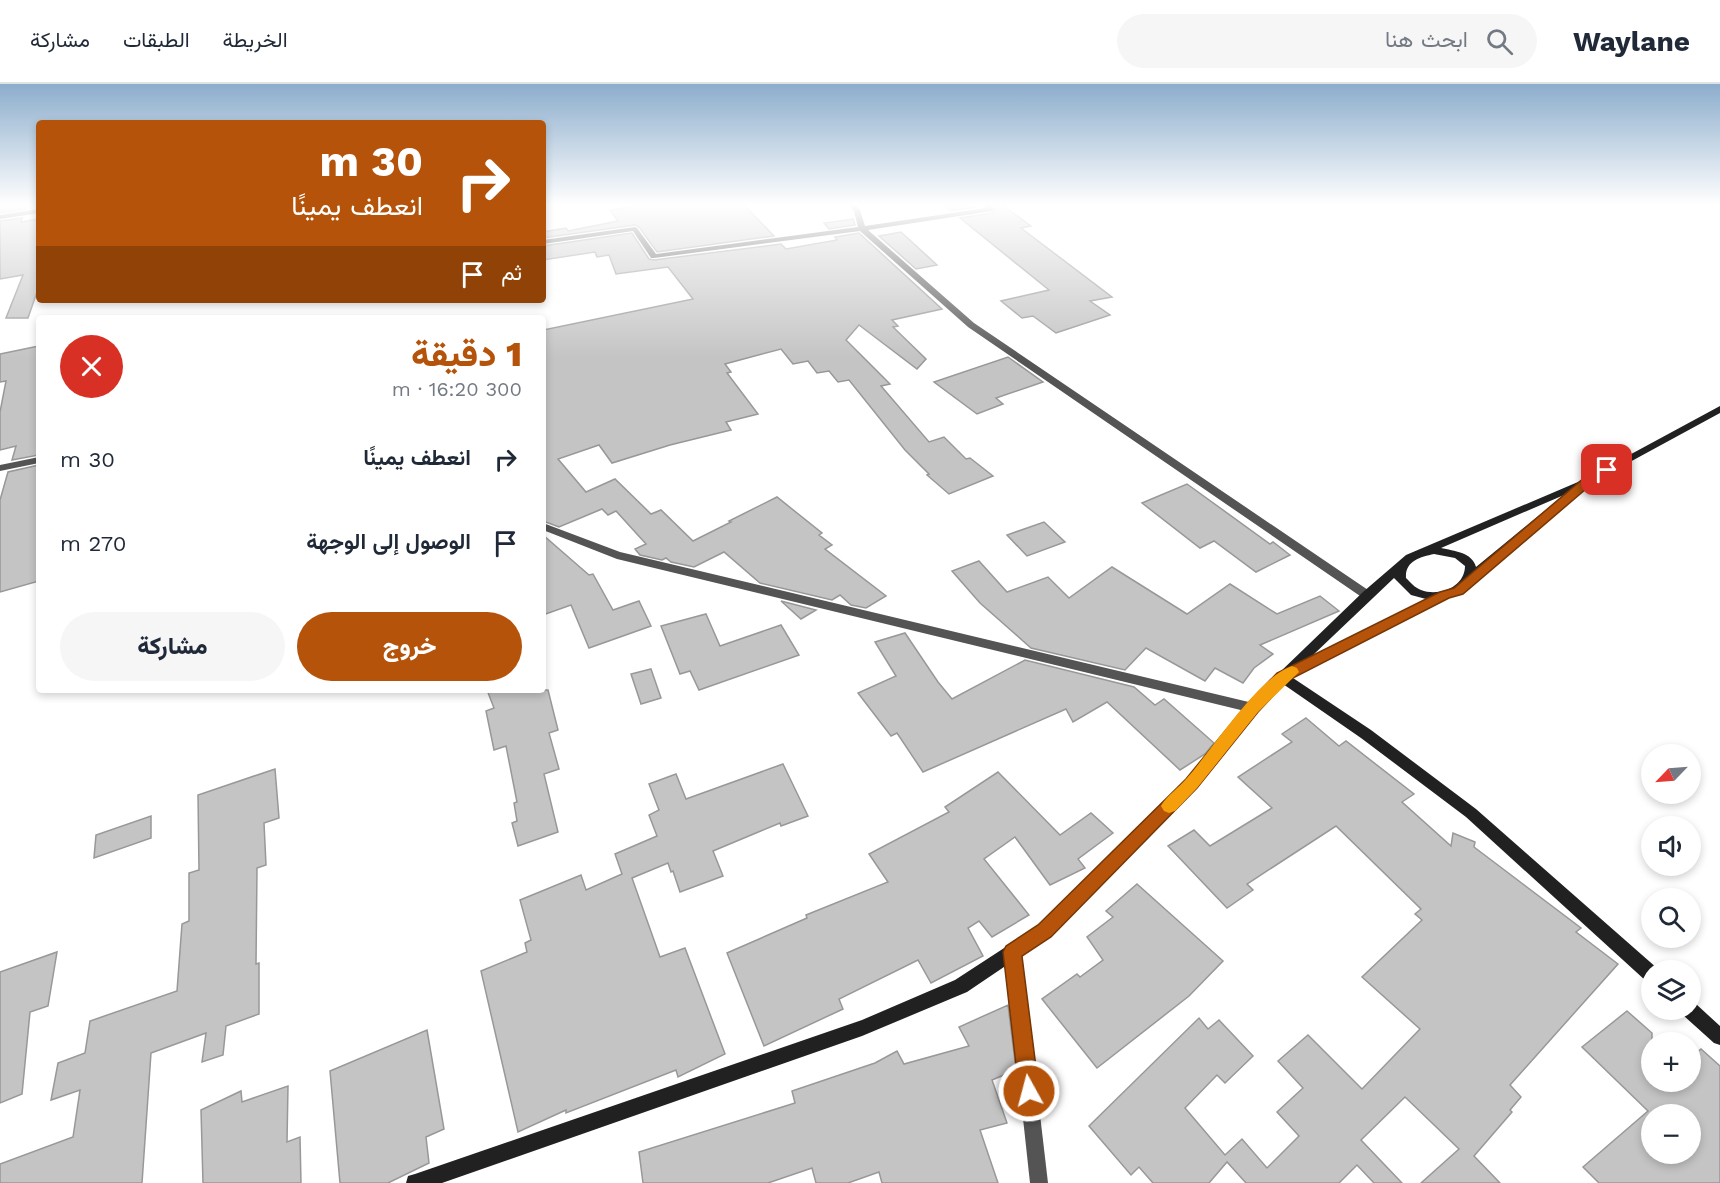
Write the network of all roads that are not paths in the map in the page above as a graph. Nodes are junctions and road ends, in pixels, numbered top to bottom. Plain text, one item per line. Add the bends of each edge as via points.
1 (892, 255) edge
2 (1720, 409) edge
3 (36, 461) edge
4 (0, 468) edge
5 (1588, 481) junction
6 (546, 527) edge
7 (1421, 552) junction
8 (1401, 566) junction
9 (1469, 579) junction
10 (1367, 595) junction
11 (1444, 595) junction
12 (1282, 677) junction
13 (1253, 708) junction
14 (1012, 952) junction
15 (1641, 965) edge
16 (1701, 1020) edge
17 (1720, 1037) edge
18 (415, 1183) edge
19 (1039, 1183) edge

1 - 10 street via 971,325
2 - 5 main road
3 - 4 street
5 - 7 main road
5 - 9 main road
6 - 13 street via 617,555
7 - 8 main road
7 - 9 main road via 1434,550 1459,555 1471,566
8 - 10 main road
8 - 11 main road via 1400,579 1408,588
9 - 11 main road via 1458,591
10 - 12 main road
11 - 12 main road
12 - 13 main road
12 - 15 main road via 1471,813
13 - 14 main road via 1192,784 1044,931
14 - 18 main road via 961,986 862,1028
14 - 19 street
16 - 17 main road

